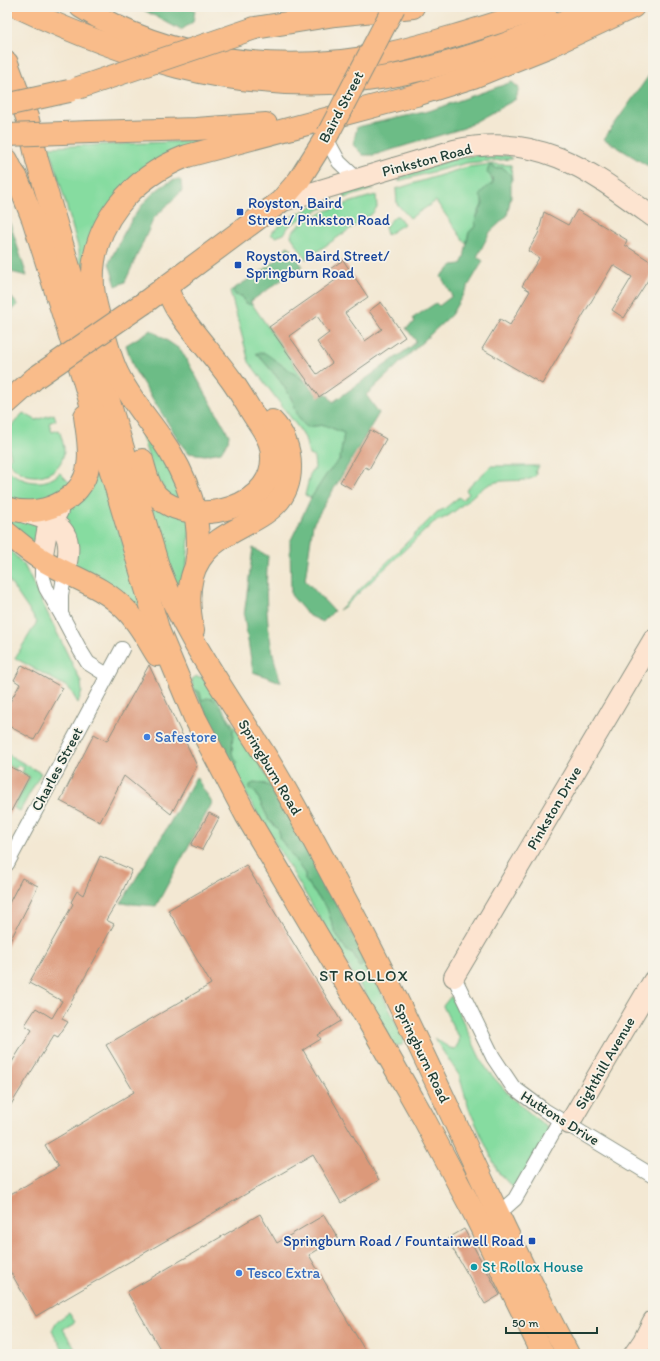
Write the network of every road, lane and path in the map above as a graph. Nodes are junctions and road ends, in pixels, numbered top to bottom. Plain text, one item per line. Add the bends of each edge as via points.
1 (18, 7) edge
2 (81, 7) edge
3 (394, 7) edge
4 (413, 7) edge
5 (546, 7) edge
6 (599, 7) edge
7 (633, 7) edge
8 (7, 64) edge
9 (72, 85) junction
10 (7, 94) edge
11 (7, 104) edge
12 (378, 106) junction
13 (7, 135) edge
14 (327, 136) junction
15 (7, 152) edge
16 (7, 160) edge
17 (358, 180) junction
18 (22, 193) junction
19 (280, 202) junction
20 (653, 217) edge
21 (166, 287) junction
22 (82, 374) junction
23 (231, 380) junction
24 (9, 396) edge
25 (110, 399) junction
26 (67, 499) junction
27 (199, 505) junction
28 (10, 509) edge
29 (52, 521) junction
30 (7, 533) edge
31 (42, 560) junction
32 (196, 565) junction
33 (65, 571) junction
34 (61, 614) junction
35 (653, 640) edge
36 (122, 649) dead end
37 (107, 675) junction
38 (214, 676) junction
39 (195, 718) junction
40 (7, 864) edge
41 (454, 977) joint
42 (653, 981) edge
43 (564, 1122) junction
44 (653, 1176) edge
45 (498, 1214) junction
46 (653, 1321) edge
47 (543, 1354) edge
48 (568, 1354) edge
49 (634, 1354) edge

1 - 6 main road via 56,25 169,66 226,78 320,83 350,82 429,67 526,36
2 - 5 main road via 154,42 179,50 216,58 259,62 343,60 384,54 452,37
3 - 14 main road, Baird Street, bridge
4 - 9 main road, bridge via 334,15 255,28 170,47
7 - 12 main road via 499,67 441,88
8 - 25 main road via 28,120 37,160
9 - 10 main road
9 - 11 main road, bridge via 42,99
12 - 13 main road, bridge via 258,125 166,131
12 - 27 main road via 210,149 163,166 125,196 103,230 95,254 93,284 112,362 125,388 171,453
14 - 17 street via 339,162
14 - 19 main road, Baird Street via 299,180
15 - 18 main road
16 - 18 main road
17 - 19 street, Pinkston Road
17 - 20 street, Pinkston Road via 466,148 489,145 515,146 545,152 578,166
18 - 22 main road via 33,219
19 - 21 main road, Baird Street
21 - 23 main road via 177,310
21 - 24 main road, Baird Street, bridge
22 - 26 main road via 88,467 78,488
22 - 39 main road via 159,632
23 - 27 main road via 270,442 272,463 264,485 251,499 234,508
23 - 32 main road via 275,424 282,435 290,456 289,479 277,504 260,518 219,540
25 - 27 main road via 136,444 153,491 171,506
25 - 38 main road via 162,578 187,632
26 - 28 main road via 45,509
26 - 29 street
27 - 32 main road
28 - 29 street
29 - 31 street
29 - 33 street via 61,529 69,544
30 - 31 main road
31 - 33 main road
31 - 34 street via 46,588
32 - 38 main road via 189,605 198,645
33 - 34 street
33 - 39 main road via 99,588 126,609 146,634
34 - 37 street via 84,657
35 - 41 street, Pinkston Drive
36 - 37 street, Charles Street
37 - 40 street, Charles Street
38 - 45 main road, Springburn Road via 282,784 360,926 421,1048
39 - 47 main road, Springburn Road via 246,815 427,1124
41 - 43 street, Huttons Drive via 493,1057 512,1087
42 - 43 street, Sighthill Avenue
43 - 44 street, Huttons Drive
43 - 45 street, Sighthill Avenue via 515,1199
45 - 48 main road, Springburn Road
46 - 49 street

